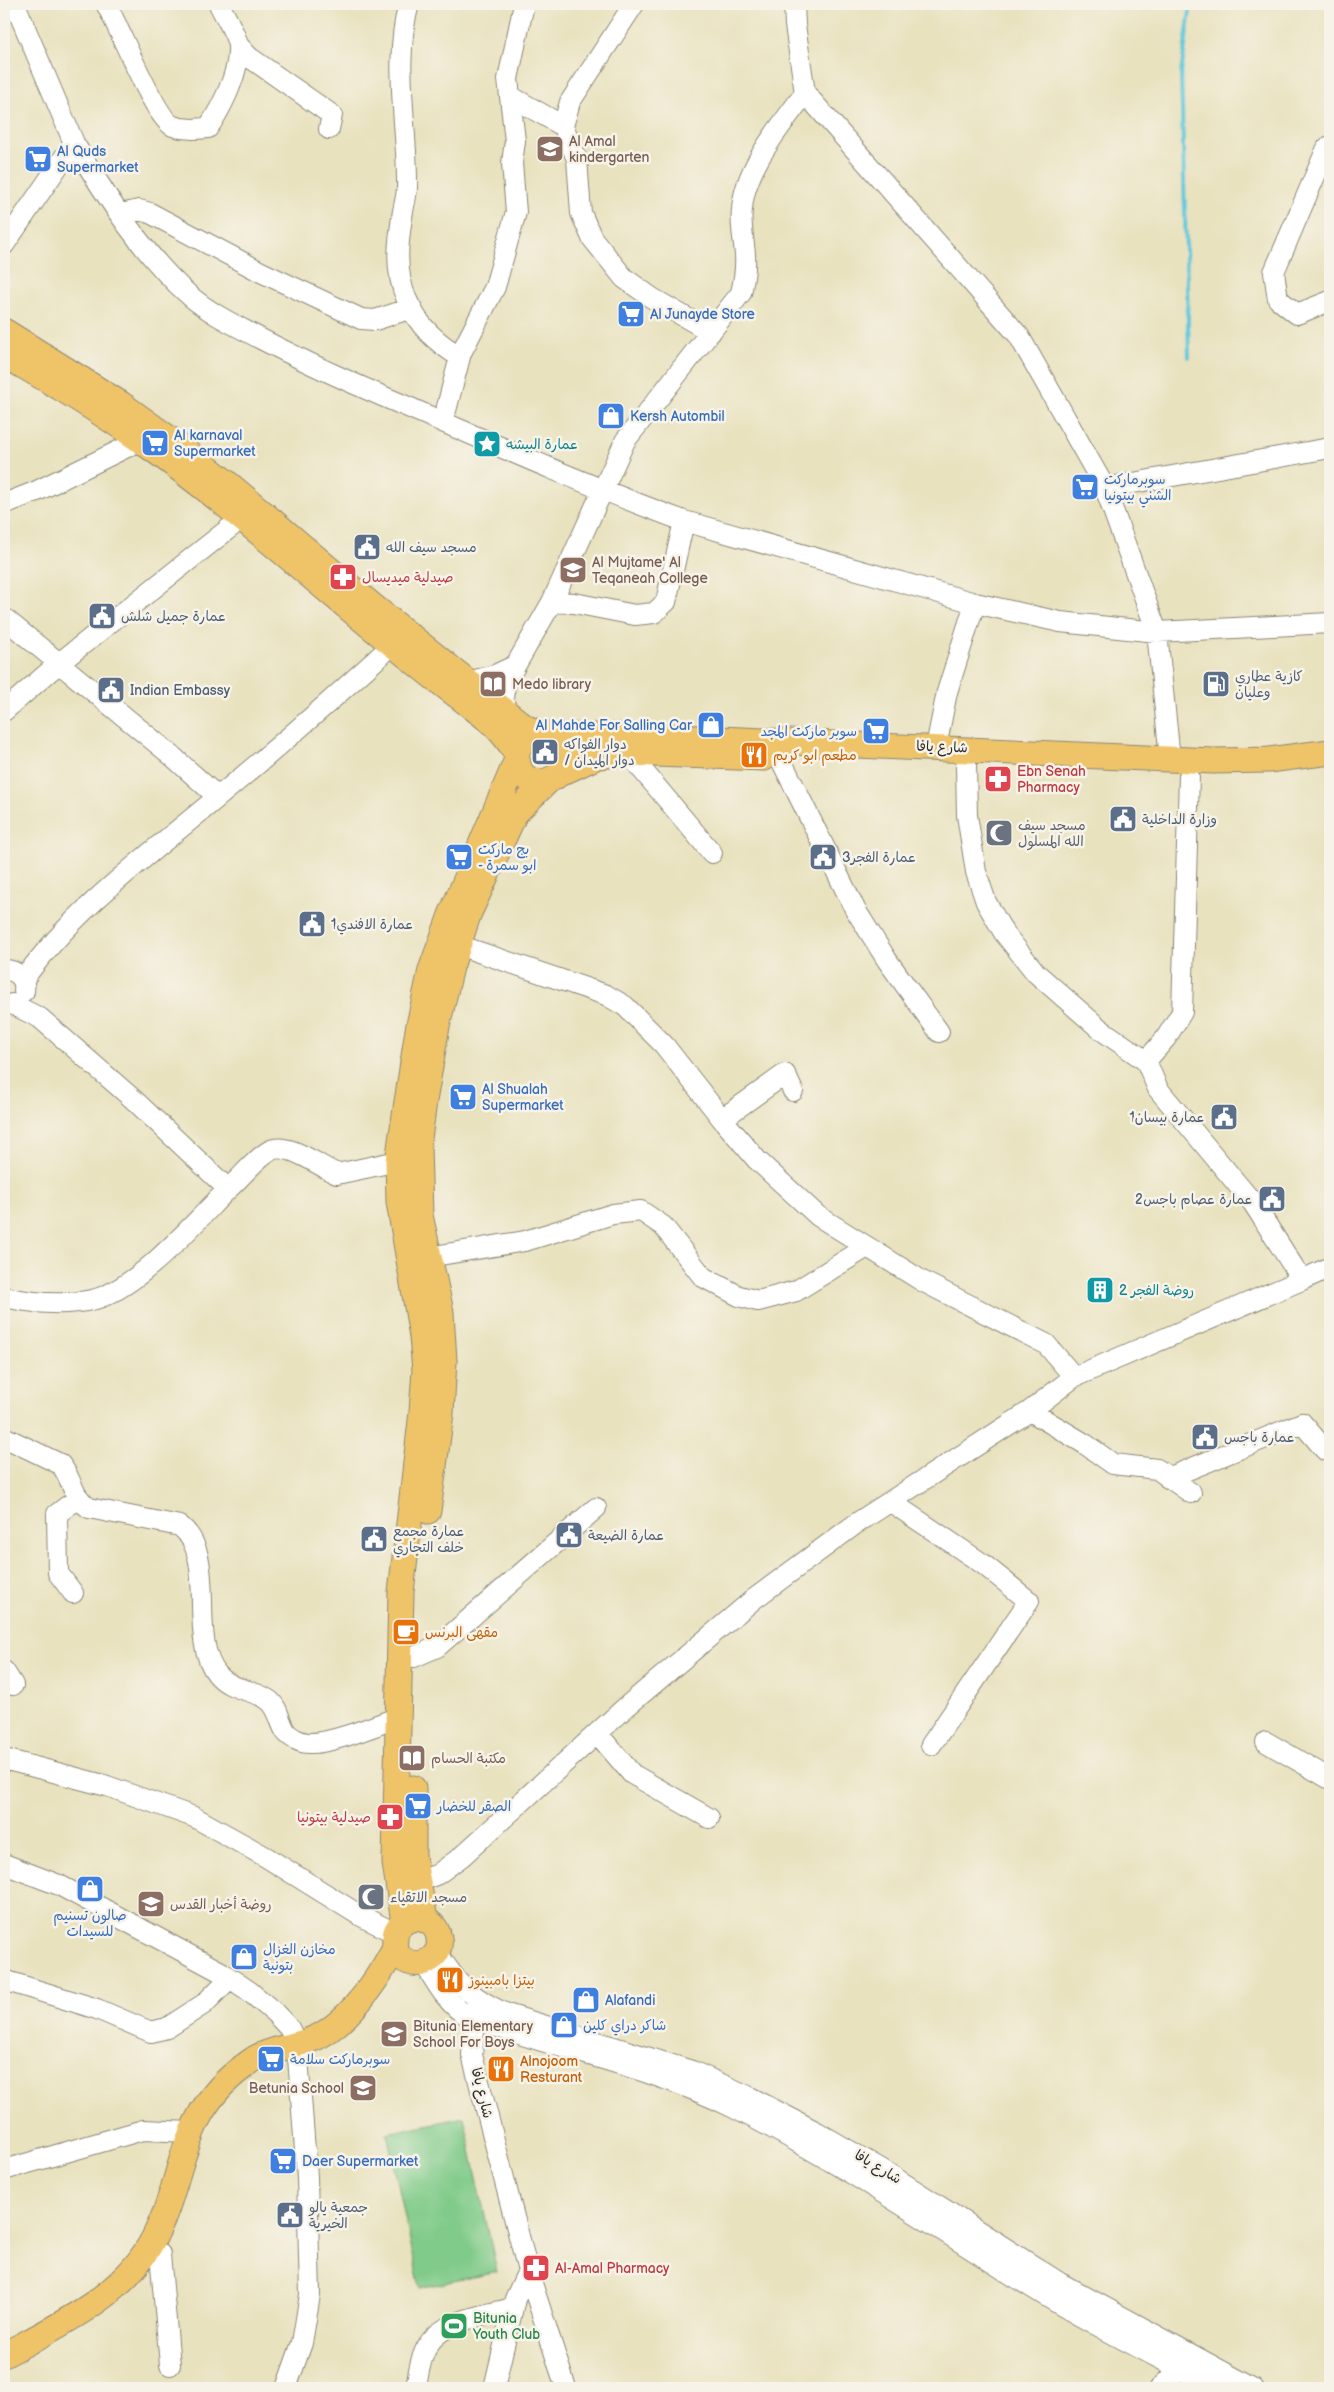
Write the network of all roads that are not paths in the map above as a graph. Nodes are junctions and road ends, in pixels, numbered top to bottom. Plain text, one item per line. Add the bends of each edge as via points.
1 (15, 4) edge
2 (106, 4) edge
3 (219, 4) edge
4 (409, 4) edge
5 (524, 4) edge
6 (634, 4) edge
7 (794, 4) edge
8 (238, 45) junction
9 (805, 93) junction
10 (510, 96) junction
11 (563, 126) junction
12 (329, 129) dead end
13 (74, 143) junction
14 (1330, 146) edge
15 (121, 214) junction
16 (4, 245) edge
17 (1330, 301) edge
18 (412, 308) junction
19 (4, 331) edge
20 (711, 332) junction
21 (4, 355) edge
22 (460, 357) junction
23 (443, 422) junction
24 (141, 440) junction
25 (1330, 448) edge
26 (1105, 488) junction
27 (603, 492) junction
28 (4, 504) edge
29 (241, 519) junction
30 (684, 521) junction
31 (552, 602) junction
32 (975, 603) junction
33 (4, 618) edge
34 (1330, 623) edge
35 (1157, 632) junction
36 (399, 638) junction
37 (58, 664) junction
38 (514, 666) junction
39 (468, 682) junction
40 (4, 711) edge
41 (506, 712) junction
42 (546, 735) junction
43 (936, 747) junction
44 (1330, 752) edge
45 (628, 753) junction
46 (516, 758) junction
47 (780, 758) junction
48 (1170, 759) junction
49 (966, 765) junction
50 (1330, 768) edge
51 (1189, 776) junction
52 (554, 777) junction
53 (218, 797) junction
54 (712, 853) dead end
55 (56, 938) junction
56 (458, 945) junction
57 (4, 970) edge
58 (24, 983) junction
59 (6, 1005) edge
60 (40, 1018) junction
61 (939, 1032) dead end
62 (1146, 1061) junction
63 (793, 1091) dead end
64 (722, 1119) junction
65 (398, 1161) junction
66 (228, 1190) junction
67 (867, 1247) junction
68 (428, 1257) junction
69 (1330, 1267) edge
70 (1302, 1280) junction
71 (4, 1297) edge
72 (1074, 1377) junction
73 (1030, 1411) junction
74 (4, 1437) edge
75 (1330, 1451) edge
76 (1168, 1478) junction
77 (1192, 1493) dead end
78 (77, 1499) junction
79 (891, 1502) junction
80 (596, 1508) dead end
81 (73, 1592) dead end
82 (414, 1657) junction
83 (398, 1718) junction
84 (598, 1733) junction
85 (1266, 1742) dead end
86 (931, 1745) dead end
87 (4, 1759) edge
88 (1330, 1779) edge
89 (709, 1818) dead end
90 (4, 1864) edge
91 (418, 1882) junction
92 (413, 1943) junction
93 (230, 1978) junction
94 (4, 1980) edge
95 (478, 1999) junction
96 (474, 2019) junction
97 (297, 2044) junction
98 (191, 2132) junction
99 (4, 2170) edge
100 (150, 2246) junction
101 (528, 2271) junction
102 (513, 2308) junction
103 (4, 2355) edge
104 (170, 2365) dead end
105 (1179, 2369) junction
106 (286, 2388) edge
107 (416, 2388) edge
108 (494, 2388) edge
109 (566, 2388) edge
110 (1160, 2388) edge
111 (1216, 2388) edge
112 (1253, 2388) edge

1 - 13 street
2 - 8 street via 141,77 172,125 192,130 208,128 223,107 235,69
3 - 8 street
4 - 18 street via 403,32 402,65 408,183 397,267
5 - 10 street via 508,79
6 - 11 street via 570,102
7 - 9 street via 794,25
8 - 12 street via 249,58 332,115
9 - 20 street via 766,146 748,183 742,208 745,274 741,293
9 - 26 street via 1019,336
10 - 11 street
10 - 22 street via 515,141 512,163 516,212 495,286
11 - 20 street via 578,159 581,212 592,238 624,278
13 - 15 street
13 - 16 street
14 - 17 street via 1274,272 1278,299 1297,314
15 - 18 street via 139,210 150,213 361,320 375,320
15 - 23 street via 161,267 191,296 222,318 304,361
18 - 22 street via 434,340
19 - 36 main road via 121,404 231,486
20 - 27 street via 624,441
21 - 24 main road
22 - 23 street
23 - 27 street
24 - 28 street
24 - 29 main road
25 - 26 street
26 - 35 street
27 - 30 street
27 - 31 street
29 - 36 main road
29 - 37 street
30 - 31 street via 666,602 654,613 635,615
30 - 32 street
31 - 38 street
32 - 35 street via 1060,622
32 - 43 street via 947,692
33 - 37 street
34 - 35 street
35 - 48 street
36 - 39 main road
36 - 46 main road via 491,722
36 - 53 street
37 - 40 street
37 - 53 street
38 - 39 street
38 - 41 street via 503,696
39 - 41 main road
41 - 42 main road via 525,727
42 - 43 main road, شارع يافا
42 - 46 main road via 524,739
42 - 52 main road via 563,748 565,756 564,764
43 - 48 main road, شارع يافا
44 - 48 main road, شارع يافا via 1269,760
45 - 47 main road, شارع يافا
45 - 52 main road, شارع يافا via 598,756
45 - 54 street
46 - 52 main road via 524,777 532,781
46 - 65 main road via 431,970 418,1030
47 - 49 main road, شارع يافا
47 - 61 street via 855,909
49 - 51 main road, شارع يافا
49 - 62 street via 967,815 976,872 986,902 1004,933 1036,973 1100,1029
50 - 51 main road, شارع يافا via 1275,776
51 - 62 street via 1182,1012
52 - 56 main road via 516,813 468,915
53 - 55 street via 129,871
55 - 57 street
55 - 58 street
56 - 64 street via 606,995 625,1006 664,1045
56 - 68 main road via 437,1026 418,1146 420,1214
57 - 58 street via 15,972
58 - 59 street via 22,997
58 - 60 street
59 - 60 street
60 - 66 street via 132,1098
62 - 70 street via 1158,1089 1253,1204
63 - 64 street via 785,1074
64 - 67 street via 757,1160 818,1216
65 - 66 street via 338,1174 282,1148 269,1151
65 - 83 main road via 399,1202 425,1370 400,1592
66 - 71 street via 157,1259 120,1288 93,1300 65,1303
67 - 68 street via 796,1291 758,1301 739,1296 703,1277 663,1226 641,1211 613,1214 525,1242
67 - 72 street via 922,1281 1046,1344
68 - 82 main road via 441,1312 444,1361 418,1581
69 - 70 street
70 - 72 street
72 - 73 street
73 - 76 street via 1113,1464 1157,1469
73 - 79 street
74 - 78 street via 60,1464
75 - 76 street via 1325,1450 1302,1423
76 - 77 street
78 - 81 street via 57,1514 58,1573
78 - 83 street via 89,1508 180,1526 190,1533 199,1557 203,1624 209,1657 216,1673 227,1684 268,1700 277,1709 286,1732 296,1740 308,1744 323,1742
79 - 84 street via 857,1523 754,1599
79 - 86 street via 983,1564 1029,1601
80 - 82 street via 437,1647
82 - 91 main road via 413,1856
83 - 92 main road via 395,1863
84 - 89 street via 632,1774
84 - 91 street via 461,1857 438,1874
85 - 88 street
87 - 92 street via 107,1786 194,1817 359,1915
90 - 93 street via 59,1884
91 - 92 main road
92 - 95 street, شارع يافا
92 - 96 street via 444,1996 456,2010
92 - 97 main road via 330,2030
93 - 94 street via 198,2009 167,2028 151,2032 96,2009
93 - 97 street via 275,2012
95 - 96 street, شارع يافا
95 - 112 street, شارع يافا via 507,2014 683,2068 748,2096 881,2168 1060,2282
96 - 101 street, شارع يافا via 472,2055
96 - 105 street via 643,2070 732,2107 812,2150 1033,2288
97 - 98 main road via 261,2055 224,2083 200,2113
97 - 106 street via 308,2186 310,2295 302,2343
98 - 99 street via 143,2130
98 - 100 main road
100 - 103 main road via 102,2298
100 - 104 street via 160,2254
101 - 102 street
101 - 109 street, شارع يافا
102 - 107 street via 440,2332 426,2348
102 - 108 street
105 - 110 street
105 - 111 street

